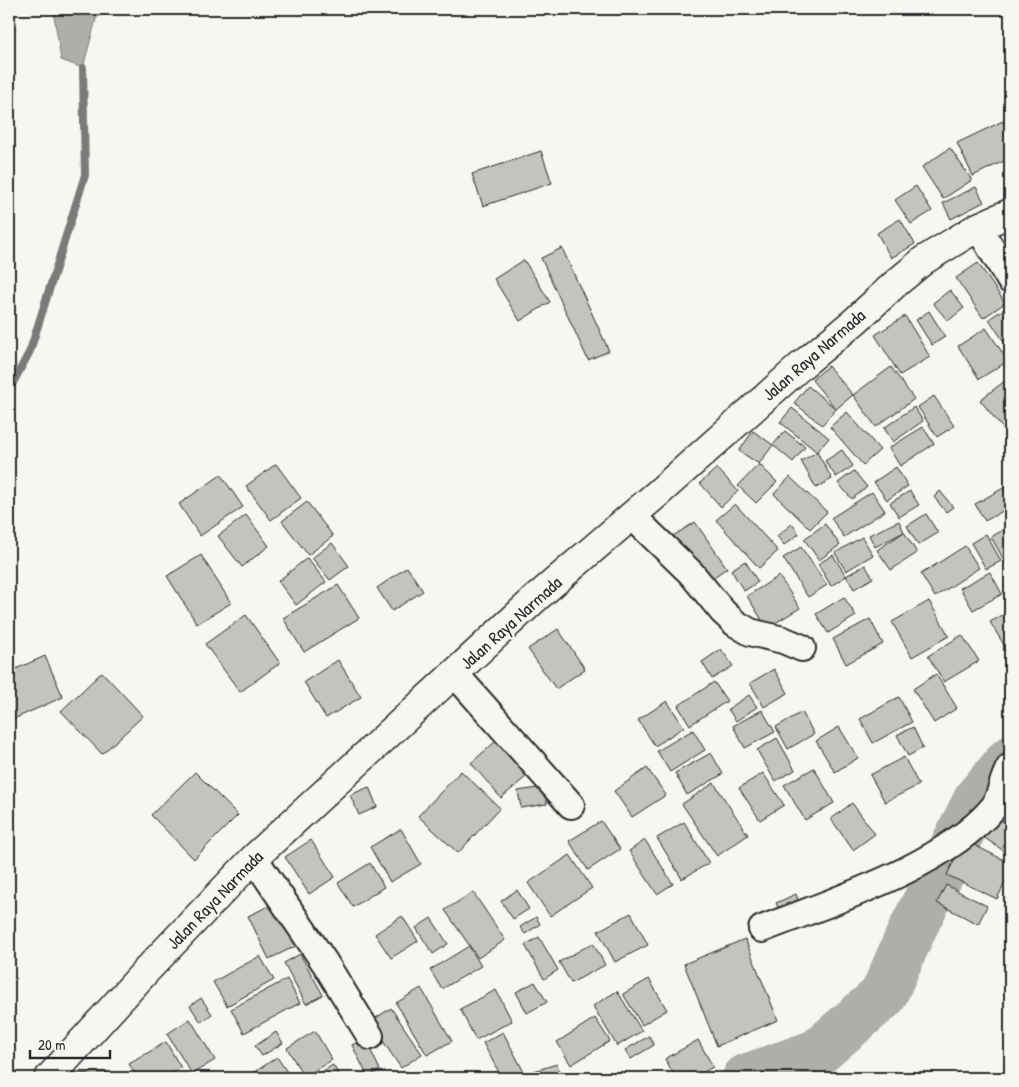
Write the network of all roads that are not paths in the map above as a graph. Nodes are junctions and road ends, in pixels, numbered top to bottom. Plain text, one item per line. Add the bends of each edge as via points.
1 (1010, 213) edge
2 (978, 227) junction
3 (1010, 280) edge
4 (632, 516) junction
5 (802, 648) dead end
6 (455, 674) junction
7 (1010, 767) edge
8 (571, 805) dead end
9 (254, 858) junction
10 (762, 929) dead end
11 (370, 1036) dead end
12 (49, 1078) edge

1 - 2 highway, Jalan Raya Narmada
2 - 3 street
2 - 4 highway, Jalan Raya Narmada via 924,260 894,284
4 - 5 street via 691,573 735,623 750,632
4 - 6 highway, Jalan Raya Narmada via 536,598
6 - 8 street
6 - 9 highway, Jalan Raya Narmada
7 - 10 street via 1004,775 995,806 975,827 936,854 878,884
9 - 11 street
9 - 12 highway, Jalan Raya Narmada

